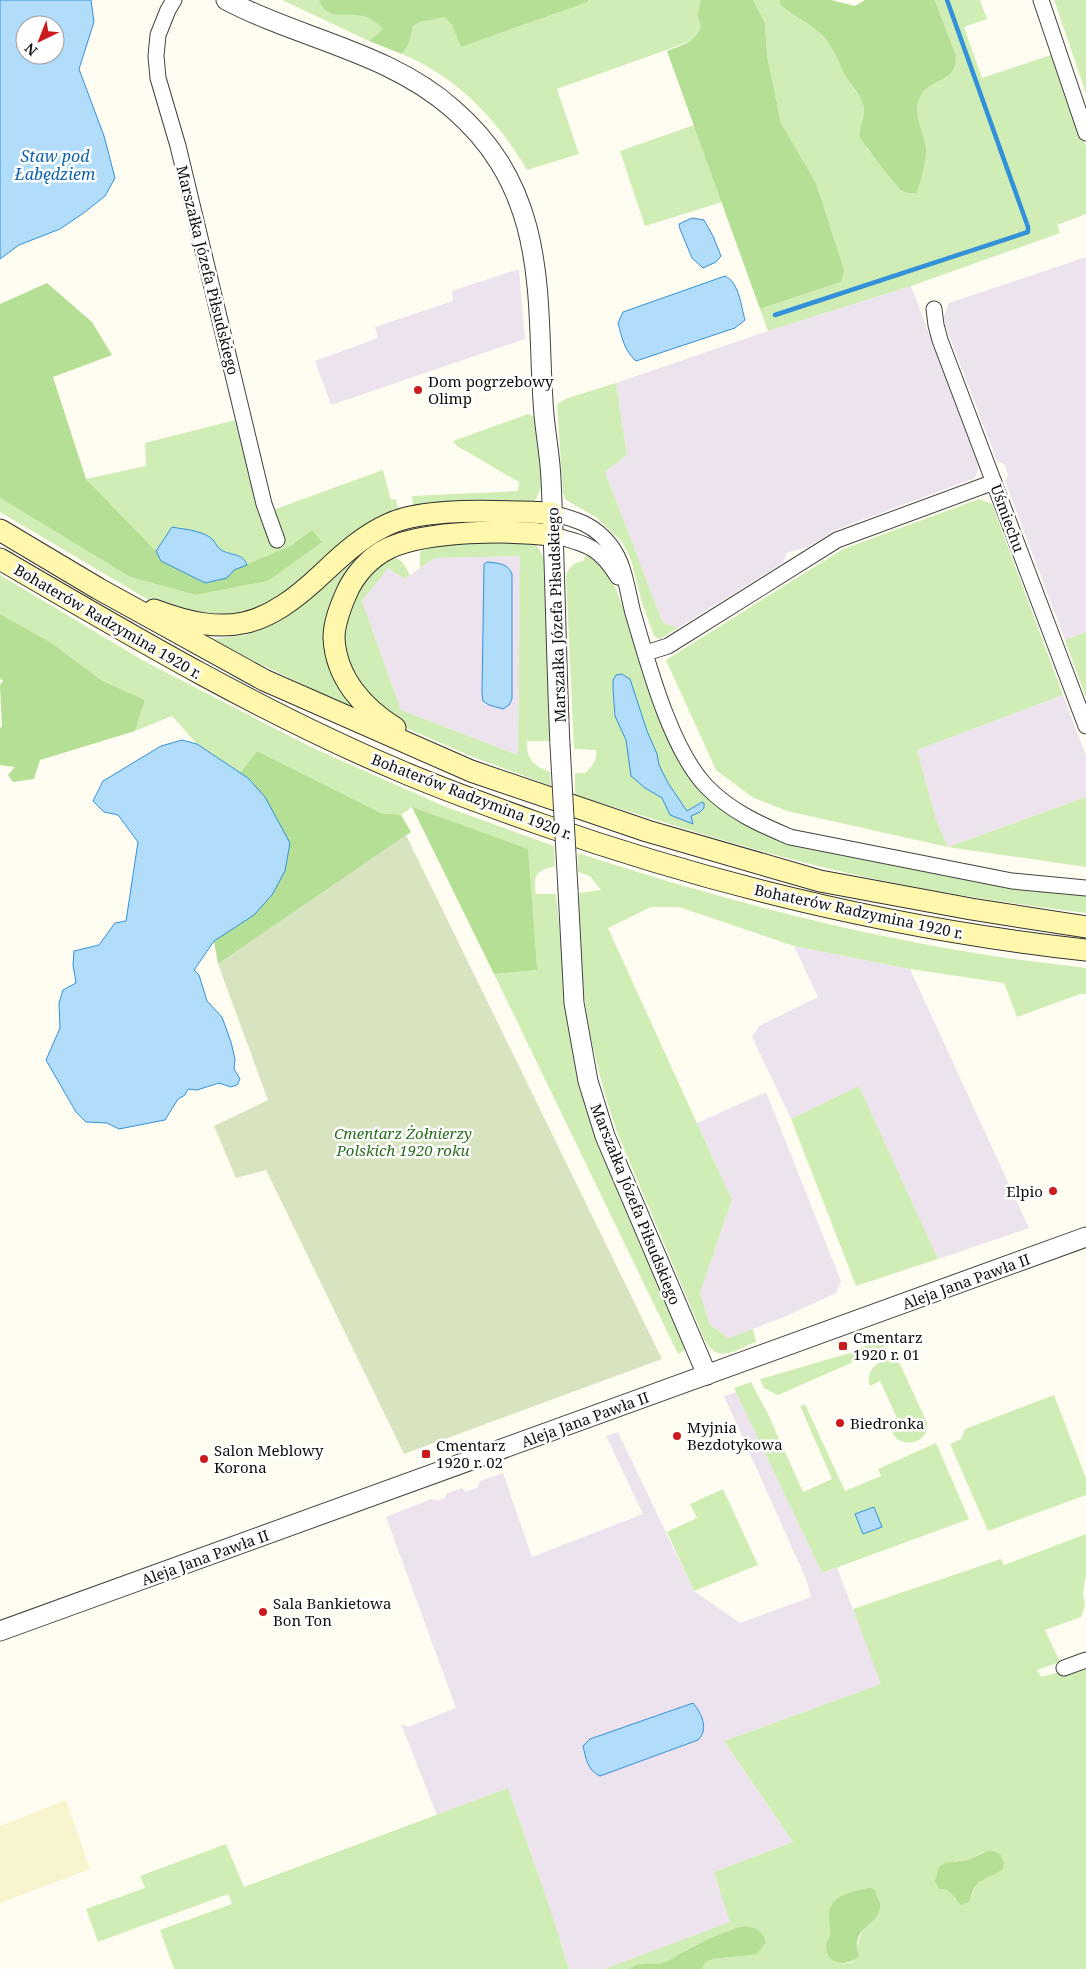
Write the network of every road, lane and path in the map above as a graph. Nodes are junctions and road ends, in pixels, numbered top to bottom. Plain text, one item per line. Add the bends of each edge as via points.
1 (174, 0) edge
2 (226, 0) edge
3 (1041, 0) edge
4 (1086, 133) edge
5 (934, 309) dead end
6 (994, 482) junction
7 (552, 513) junction
8 (0, 530) edge
9 (553, 536) junction
10 (277, 540) dead end
11 (0, 559) edge
12 (99, 589) junction
13 (627, 593) junction
14 (646, 653) junction
15 (1086, 726) edge
16 (471, 771) junction
17 (1086, 888) edge
18 (1086, 927) edge
19 (1086, 950) edge
20 (1086, 1237) edge
21 (706, 1375) junction
22 (0, 1631) edge
23 (1086, 1660) edge
24 (1064, 1668) dead end

1 - 10 street, Marszałka Józefa Piłsudskiego via 158,34 158,78 178,146 264,504
2 - 7 street, Marszałka Józefa Piłsudskiego via 352,50 417,82 452,107 482,135 500,161 524,216 535,261
3 - 4 street
5 - 6 street, Uśmiechu via 940,340
6 - 14 street via 836,540 668,646
6 - 15 street, Uśmiechu
7 - 9 street, Marszałka Józefa Piłsudskiego
7 - 12 main road via 462,512 422,515 390,523 341,556 277,612 240,624 216,626 198,622 166,614
7 - 13 street via 582,521 603,537 620,561
8 - 12 main road, Bohaterów Radzymina 1920 r.
9 - 13 street via 580,543 603,554
9 - 16 main road via 529,532 427,536 395,546 370,560 357,575 338,613 334,637 338,660 356,697 390,725
9 - 21 street, Marszałka Józefa Piłsudskiego, bridge via 556,666 574,1003 588,1081 605,1136
11 - 19 main road, Bohaterów Radzymina 1920 r. via 179,663 265,708 398,770 488,805 643,858 773,895 884,919
12 - 16 main road, Bohaterów Radzymina 1920 r. via 264,680
13 - 14 street
14 - 17 street via 669,721 697,773 715,795 757,824 790,837 1012,881
16 - 18 main road, Bohaterów Radzymina 1920 r. via 647,831 820,881
20 - 21 street, Aleja Jana Pawła II
21 - 22 street, Aleja Jana Pawła II
23 - 24 street

